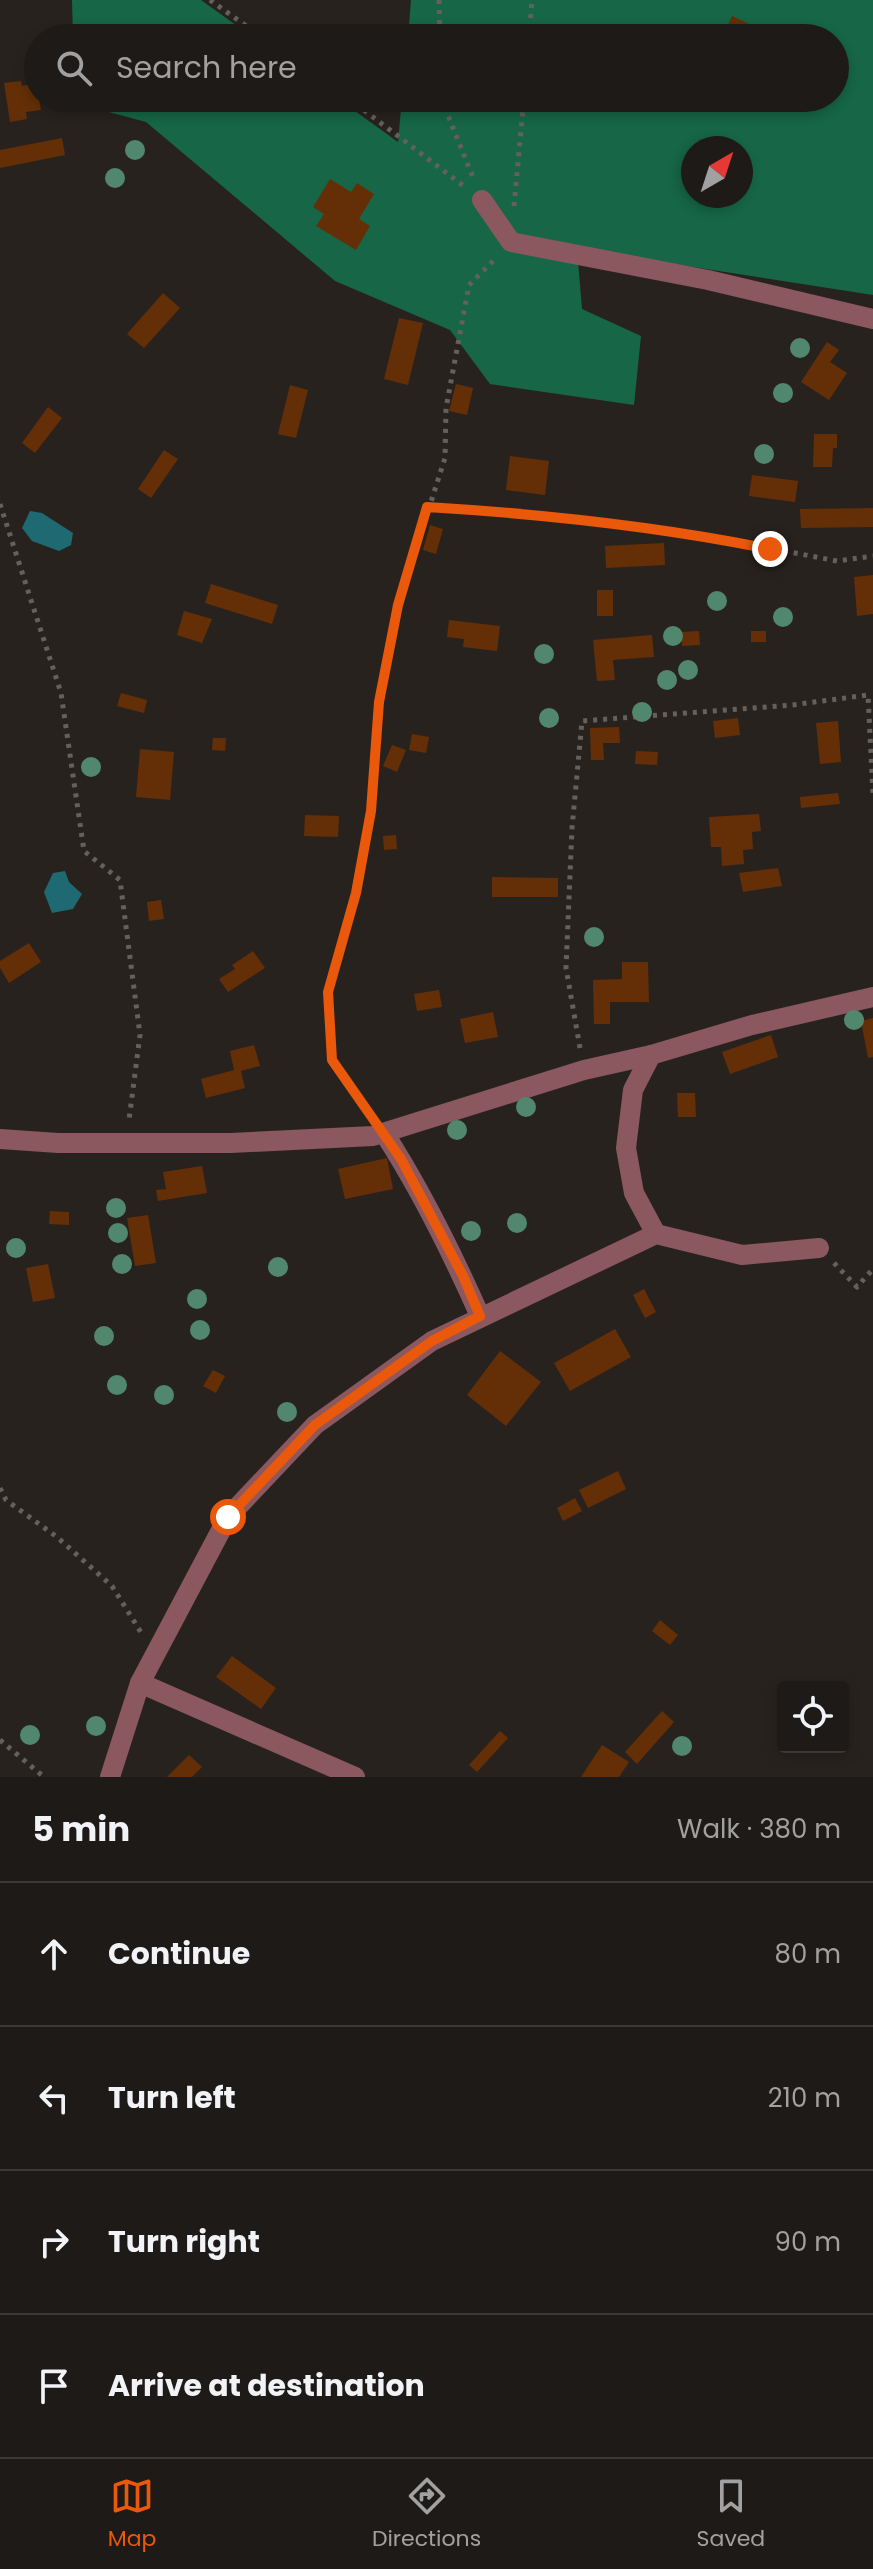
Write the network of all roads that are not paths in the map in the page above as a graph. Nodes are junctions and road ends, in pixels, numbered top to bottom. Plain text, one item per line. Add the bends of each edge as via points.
1 (482, 200) road end
2 (873, 319) edge
3 (873, 997) edge
4 (651, 1055) junction
5 (384, 1133) junction
6 (0, 1139) edge
7 (656, 1234) junction
8 (819, 1248) road end
9 (480, 1316) junction
10 (140, 1683) junction
11 (110, 1777) edge
12 (355, 1777) edge

1 - 2 street via 511,242
3 - 4 street
4 - 5 street via 584,1070
4 - 7 street via 633,1090 626,1148 634,1193
5 - 6 street via 231,1143
5 - 9 street
7 - 8 street via 742,1255
7 - 9 street
9 - 10 street via 432,1341 315,1425 228,1517
10 - 11 street
10 - 12 street

